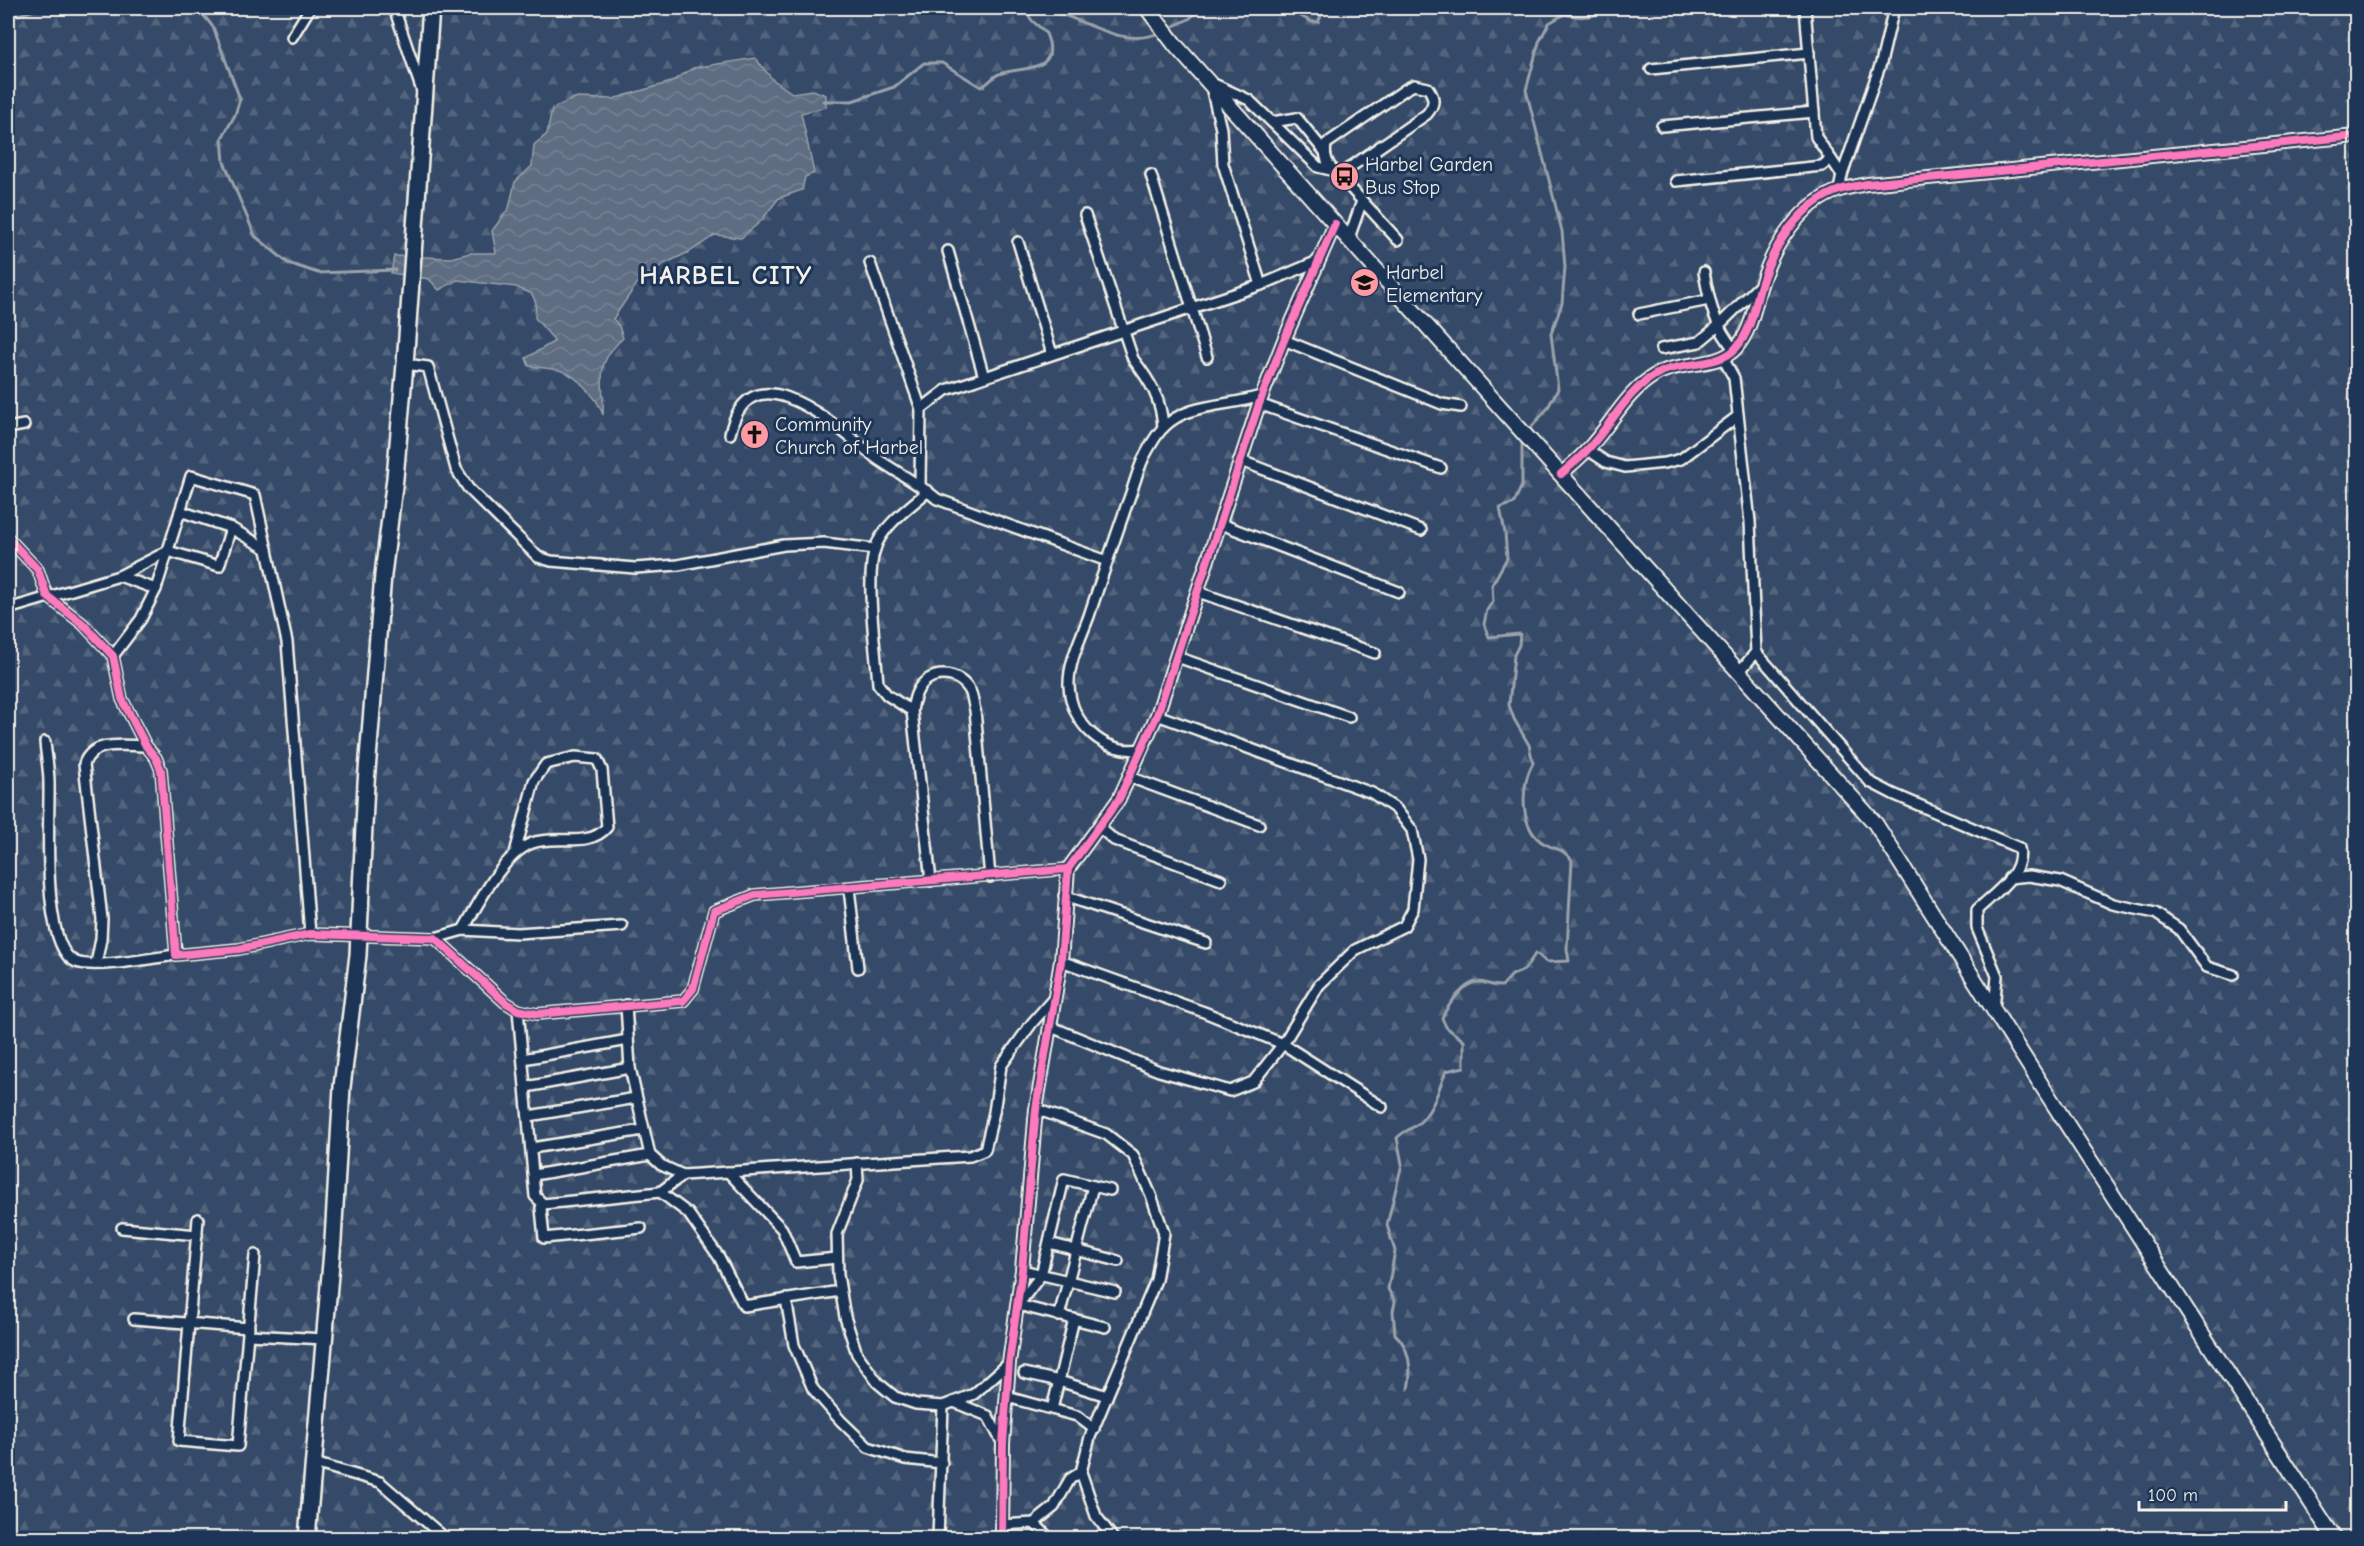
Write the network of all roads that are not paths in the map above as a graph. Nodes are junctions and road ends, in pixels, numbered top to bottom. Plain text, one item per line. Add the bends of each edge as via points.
1 (310, 8) edge
2 (394, 8) edge
3 (430, 8) edge
4 (1805, 8) edge
5 (1894, 8) edge
6 (1151, 10) edge
7 (292, 37) dead end
8 (1809, 53) junction
9 (1651, 69) dead end
10 (1210, 82) junction
11 (425, 101) junction
12 (1814, 112) junction
13 (1272, 122) junction
14 (1662, 126) dead end
15 (2356, 136) edge
16 (1325, 152) junction
17 (1831, 159) junction
18 (1337, 173) junction
19 (1151, 175) dead end
20 (1842, 175) junction
21 (1676, 181) dead end
22 (1839, 190) junction
23 (1362, 201) junction
24 (1085, 215) dead end
25 (1335, 224) junction
26 (1349, 238) junction
27 (1398, 240) dead end
28 (1018, 242) dead end
29 (948, 251) dead end
30 (1318, 261) junction
31 (870, 263) dead end
32 (1704, 272) dead end
33 (1762, 283) junction
34 (1261, 285) junction
35 (1708, 300) junction
36 (1193, 307) junction
37 (1639, 314) dead end
38 (1718, 326) junction
39 (1122, 331) junction
40 (1284, 340) junction
41 (1661, 349) dead end
42 (1735, 350) junction
43 (1052, 354) junction
44 (1207, 357) dead end
45 (1724, 358) junction
46 (405, 364) junction
47 (984, 377) junction
48 (1261, 400) junction
49 (1461, 407) dead end
50 (921, 409) junction
51 (1738, 416) junction
52 (24, 425) dead end
53 (8, 428) edge
54 (1163, 428) junction
55 (730, 434) dead end
56 (1588, 450) junction
57 (1239, 460) junction
58 (1441, 468) dead end
59 (1561, 474) junction
60 (924, 488) junction
61 (180, 512) junction
62 (1221, 524) junction
63 (231, 528) junction
64 (1420, 530) dead end
65 (8, 538) edge
66 (267, 549) junction
67 (875, 549) junction
68 (168, 551) junction
69 (1107, 561) junction
70 (119, 576) junction
71 (156, 589) junction
72 (1198, 592) junction
73 (1399, 592) dead end
74 (47, 596) junction
75 (8, 609) edge
76 (1756, 652) junction
77 (1375, 653) dead end
78 (113, 656) junction
79 (1177, 657) junction
80 (1740, 671) junction
81 (912, 711) junction
82 (1157, 716) junction
83 (1349, 717) dead end
84 (45, 742) dead end
85 (146, 746) junction
86 (1142, 749) junction
87 (1129, 777) junction
88 (1259, 825) dead end
89 (1099, 827) junction
90 (515, 853) junction
91 (1068, 869) junction
92 (990, 877) junction
93 (2009, 878) junction
94 (1221, 880) dead end
95 (932, 881) junction
96 (849, 888) junction
97 (1064, 896) junction
98 (622, 926) dead end
99 (463, 930) junction
100 (310, 934) junction
101 (358, 934) junction
102 (435, 938) junction
103 (1206, 943) dead end
104 (176, 955) junction
105 (1061, 961) junction
106 (96, 964) junction
107 (858, 968) dead end
108 (2233, 975) dead end
109 (1054, 998) junction
110 (626, 1005) junction
111 (518, 1010) junction
112 (1994, 1010) junction
113 (1049, 1026) junction
114 (628, 1040) junction
115 (1283, 1044) junction
116 (523, 1059) junction
117 (630, 1068) junction
118 (526, 1087) junction
119 (636, 1098) junction
120 (1382, 1107) dead end
121 (1036, 1108) junction
122 (529, 1116) junction
123 (643, 1130) junction
124 (532, 1148) junction
125 (650, 1155) junction
126 (857, 1163) junction
127 (728, 1172) junction
128 (534, 1175) junction
129 (683, 1175) junction
130 (1093, 1186) junction
131 (1110, 1190) dead end
132 (660, 1192) junction
133 (543, 1204) junction
134 (198, 1219) dead end
135 (122, 1228) dead end
136 (641, 1228) dead end
137 (197, 1235) junction
138 (1049, 1244) junction
139 (1077, 1250) junction
140 (255, 1255) dead end
141 (837, 1258) junction
142 (1118, 1261) dead end
143 (1022, 1270) junction
144 (1041, 1275) junction
145 (1069, 1281) junction
146 (840, 1291) junction
147 (1115, 1292) dead end
148 (786, 1299) junction
149 (1018, 1305) junction
150 (1059, 1316) junction
151 (134, 1319) dead end
152 (1074, 1319) junction
153 (189, 1323) junction
154 (1105, 1327) dead end
155 (249, 1332) junction
156 (325, 1339) junction
157 (1009, 1363) junction
158 (1024, 1373) dead end
159 (1059, 1381) junction
160 (1107, 1396) junction
161 (1007, 1397) junction
162 (954, 1402) junction
163 (943, 1406) junction
164 (1052, 1409) junction
165 (1094, 1429) junction
166 (1003, 1444) junction
167 (314, 1463) junction
168 (942, 1463) junction
169 (1081, 1472) junction
170 (1034, 1523) junction
171 (1002, 1525) junction
172 (1049, 1538) edge
173 (308, 1539) edge
174 (445, 1539) edge
175 (938, 1539) edge
176 (1002, 1539) edge
177 (1113, 1539) edge
178 (2334, 1539) edge

1 - 7 street
2 - 11 street
3 - 11 main road
4 - 8 street
5 - 20 street via 1881,63
6 - 10 main road via 1176,46
8 - 9 street
8 - 12 street
10 - 13 street via 1249,100
10 - 25 main road
10 - 34 street via 1221,129 1223,164
11 - 46 main road
12 - 14 street
12 - 17 street via 1816,137
13 - 16 street via 1298,118
13 - 18 street via 1318,167
15 - 22 street via 1867,184
16 - 18 street via 1328,165
16 - 18 street via 1326,144 1414,85 1428,88 1433,96 1434,106 1427,114
17 - 20 street
17 - 21 street via 1822,166
18 - 23 street
19 - 36 street
20 - 22 street
22 - 33 street via 1815,203 1789,227
23 - 26 street
23 - 27 street
24 - 39 street
25 - 26 main road
25 - 30 street
26 - 59 main road
28 - 43 street
29 - 47 street
30 - 34 street
30 - 40 street
31 - 50 street
32 - 35 street
33 - 38 street
33 - 42 street via 1748,331
34 - 36 street
35 - 37 street
35 - 38 street
36 - 39 street
36 - 44 street
38 - 41 street via 1699,342
38 - 42 street
39 - 43 street
39 - 54 street via 1162,409
40 - 48 street
40 - 49 street via 1442,404
42 - 45 street
43 - 47 street
45 - 51 street via 1734,378
45 - 56 street via 1656,374 1637,387
46 - 67 street via 428,367 456,469 468,488 538,557 635,568 678,565 784,545 824,543
46 - 101 main road via 382,587
47 - 50 street via 945,390
48 - 54 street via 1196,411 1175,418
48 - 57 street
48 - 58 street
50 - 60 street
51 - 56 street via 1681,459 1665,463 1625,467 1606,462
51 - 76 street via 1750,522
52 - 53 street
54 - 69 street via 1144,458
55 - 60 street via 734,416 751,398 771,394 789,397 811,408 900,476
56 - 59 street
57 - 62 street
57 - 64 street
59 - 80 main road
60 - 67 street
60 - 69 street via 937,499
61 - 63 street
61 - 66 street via 191,476 255,495
61 - 68 street
62 - 72 street
62 - 73 street
63 - 66 street
63 - 68 street via 219,566
65 - 74 street via 38,570
66 - 100 street via 287,642
67 - 81 street via 872,580 878,684 887,695
68 - 70 street
68 - 71 street
69 - 86 street via 1072,666 1072,705 1083,725 1103,743 1126,752
70 - 71 street
70 - 74 street
71 - 78 street via 141,619
72 - 77 street
72 - 79 street
74 - 75 street
74 - 78 street
76 - 80 street
76 - 93 street via 1870,782 2019,848 2016,870
78 - 85 street via 122,699
79 - 82 street
79 - 83 street
80 - 112 main road via 1875,823
81 - 92 street via 924,682 935,676 949,675 962,681 971,693
81 - 95 street
82 - 86 street
82 - 115 street via 1372,794 1396,809 1412,830 1418,859 1413,909 1404,926 1356,950 1319,985
84 - 106 street via 50,782 50,904 69,958
85 - 104 street via 161,770
85 - 106 street via 106,746 87,755 84,764 102,919
86 - 87 street
87 - 88 street
87 - 89 street
89 - 91 street
89 - 94 street via 1114,840
90 - 90 street via 533,842 601,835 607,827 602,770 597,759 575,757 546,764 534,781
90 - 99 street via 485,892
91 - 92 street
91 - 97 street
92 - 95 street
93 - 108 street via 2029,876 2060,881 2114,904 2155,913 2179,929 2207,968
93 - 112 street via 1977,910 1977,928 1997,976
95 - 96 street
96 - 107 street
96 - 110 street via 755,896 714,911 693,989 683,1001
97 - 103 street
97 - 105 street
98 - 99 street via 518,933
99 - 102 street
100 - 101 street
100 - 104 street via 239,949
101 - 102 street
101 - 156 main road via 342,1087
102 - 111 street
104 - 106 street
105 - 109 street
105 - 115 street
109 - 113 street
109 - 126 street via 1001,1066 985,1150 970,1155
110 - 111 street via 537,1014
110 - 114 street
111 - 116 street
112 - 178 main road
113 - 115 street via 1159,1071 1230,1091 1253,1082
113 - 121 street
114 - 116 street
114 - 117 street
115 - 120 street
116 - 118 street
117 - 118 street
117 - 119 street
118 - 122 street
119 - 122 street
119 - 123 street
121 - 143 street
121 - 160 street via 1106,1134 1133,1155 1164,1233 1155,1280
122 - 124 street
123 - 124 street
123 - 125 street
124 - 128 street
125 - 128 street
125 - 129 street
126 - 127 street
126 - 141 street via 858,1180 837,1234
127 - 129 street
127 - 141 street via 782,1229 796,1262
128 - 133 street via 535,1196
129 - 132 street
130 - 131 street
130 - 138 street via 1064,1179
130 - 139 street
132 - 133 street
132 - 148 street via 688,1213 719,1257 744,1306
133 - 136 street via 544,1238
134 - 137 street
135 - 137 street
137 - 153 street
138 - 139 street
138 - 144 street
139 - 142 street
139 - 145 street
140 - 155 street
141 - 146 street
143 - 144 street
143 - 149 street
144 - 145 street
144 - 149 street
145 - 147 street
145 - 150 street
146 - 148 street
146 - 163 street via 857,1354 878,1383 895,1397 916,1404
148 - 168 street via 794,1345 813,1389 841,1421 868,1447 905,1459
149 - 150 street
149 - 157 street
150 - 152 street
151 - 153 street
152 - 154 street
152 - 159 street
153 - 155 street
153 - 155 street via 179,1441 238,1446
155 - 156 street
156 - 167 main road
157 - 161 street
157 - 162 street via 974,1394
158 - 159 street
159 - 160 street
159 - 164 street
160 - 165 street
161 - 164 street
161 - 166 street
162 - 163 street
162 - 166 street via 988,1416
163 - 168 street
164 - 165 street via 1077,1416
165 - 169 street
166 - 171 street
167 - 173 main road
167 - 174 street via 380,1482
168 - 175 street
169 - 170 street via 1070,1479 1054,1507
169 - 177 street via 1096,1516
170 - 171 street
170 - 172 street
171 - 176 street

